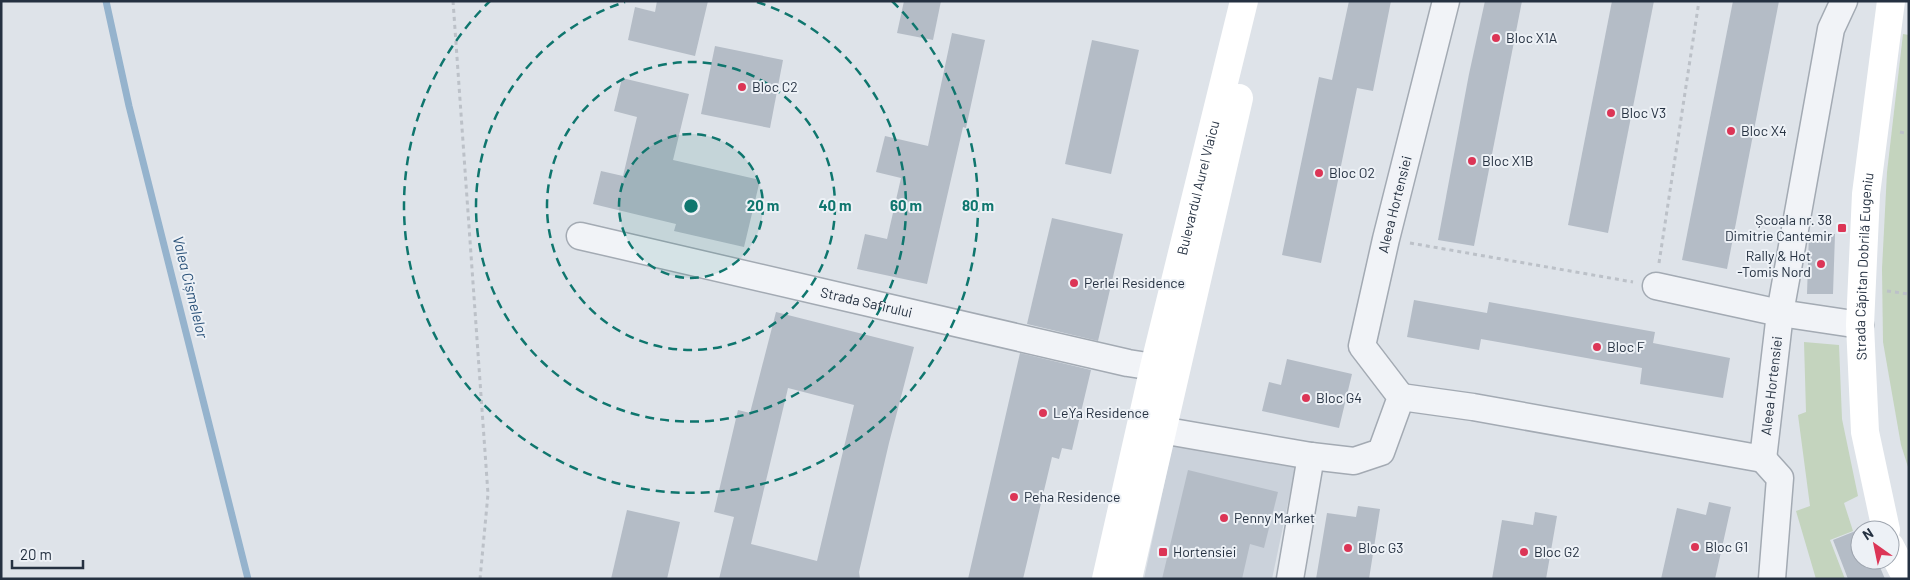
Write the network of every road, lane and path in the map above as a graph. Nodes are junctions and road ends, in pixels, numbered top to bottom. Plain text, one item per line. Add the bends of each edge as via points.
1 (453, 1) edge
2 (1446, 1) edge
3 (1698, 1) edge
4 (1844, 1) edge
5 (1891, 1) edge
6 (1244, 2) edge
7 (580, 236) dead end
8 (1386, 239) junction
9 (1656, 286) junction
10 (1881, 290) dead end
11 (1909, 294) edge
12 (1780, 313) junction
13 (1860, 325) junction
14 (1154, 367) junction
15 (1401, 397) junction
16 (1162, 430) junction
17 (1311, 456) junction
18 (1763, 459) junction
19 (1884, 520) edge
20 (1900, 565) edge
21 (480, 579) edge
22 (1106, 579) edge
23 (1128, 579) edge
24 (1290, 579) edge
25 (1772, 579) edge
26 (1907, 579) edge

1 - 21 path via 488,494
2 - 8 street, Aleea Hortensiei
3 - 9 path
4 - 12 street, Aleea Hortensiei via 1831,29
5 - 13 main road, Strada Căpitan Dobrilă Eugeniu via 1866,194
6 - 14 main road, Bulevardul Aurel Vlaicu
6 - 16 main road, Bulevardul Aurel Vlaicu
7 - 14 street, Strada Safirului
8 - 9 path
8 - 15 street, Aleea Hortensiei via 1362,346
9 - 12 street
10 - 11 path
12 - 13 street
12 - 18 street, Aleea Hortensiei
13 - 19 main road, Strada Căpitan Dobrilă Eugeniu via 1865,432
14 - 22 main road, Bulevardul Aurel Vlaicu
15 - 17 street via 1382,452 1354,462
15 - 18 street
16 - 17 street
16 - 23 main road, Bulevardul Aurel Vlaicu
17 - 24 street
18 - 25 street via 1780,478
20 - 26 main road

